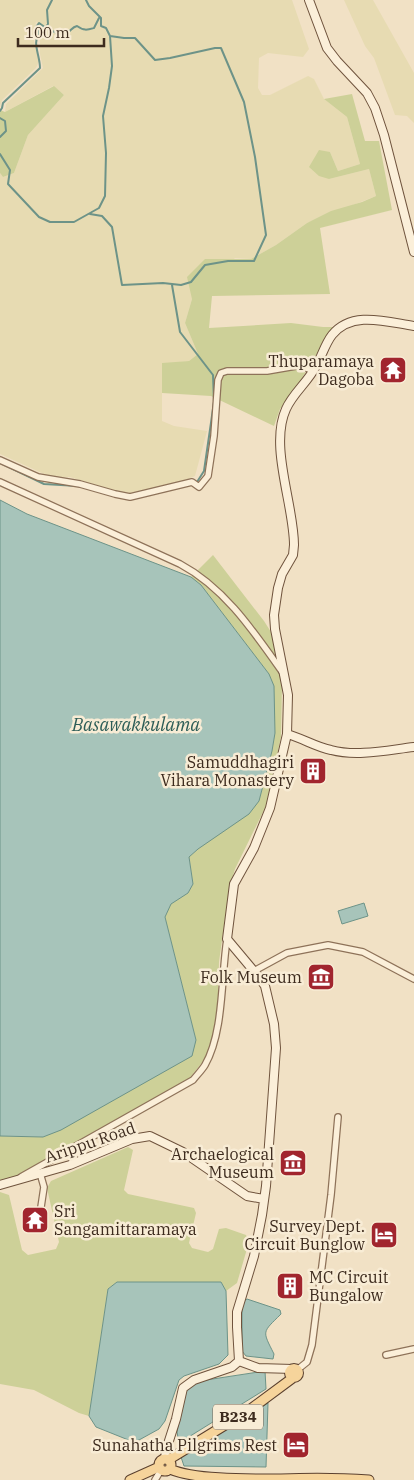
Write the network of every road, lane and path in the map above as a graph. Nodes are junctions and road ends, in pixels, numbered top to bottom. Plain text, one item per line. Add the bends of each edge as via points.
1 (309, 0) edge
2 (414, 252) edge
3 (414, 326) edge
4 (313, 371) junction
5 (0, 460) edge
6 (0, 482) edge
7 (286, 677) junction
8 (287, 734) junction
9 (414, 747) edge
10 (227, 939) junction
11 (254, 971) junction
12 (414, 979) edge
13 (338, 1117) dead end
14 (40, 1173) junction
15 (15, 1180) junction
16 (0, 1185) edge
17 (264, 1199) junction
18 (41, 1207) dead end
19 (414, 1349) edge
20 (386, 1355) dead end
21 (239, 1361) junction
22 (291, 1373) junction
23 (165, 1465) junction
24 (130, 1480) edge
25 (155, 1480) edge
26 (254, 1480) edge
27 (370, 1480) edge

1 - 2 main road via 327,48 367,93 375,108
3 - 4 main road via 371,320 348,323 331,336
4 - 5 street via 296,366 221,373 208,476 199,487 192,482 130,497 38,477
4 - 7 main road via 292,397 280,432 294,545 293,555 280,580 274,608 275,629
6 - 7 street via 198,573 239,613
7 - 8 main road
8 - 9 main road via 342,752
8 - 10 main road via 270,808 254,848 234,884
10 - 11 main road
10 - 15 street via 212,1050 205,1066 193,1080
11 - 12 street via 287,953 328,945 363,952
11 - 17 main road via 266,991 276,1048
13 - 22 street via 312,1345 307,1362
14 - 15 main road, Arippu Road
14 - 17 main road, Arippu Road via 70,1166 132,1138 150,1136 183,1152 247,1196
14 - 18 street via 44,1187
15 - 16 main road, Arippu Road
17 - 21 main road via 255,1250 237,1312
19 - 20 street
21 - 22 main road via 258,1368
21 - 23 main road via 183,1388
22 - 23 main road, B234 via 248,1411
23 - 24 main road, B234
23 - 25 street
23 - 26 main road via 189,1476
26 - 27 main road

